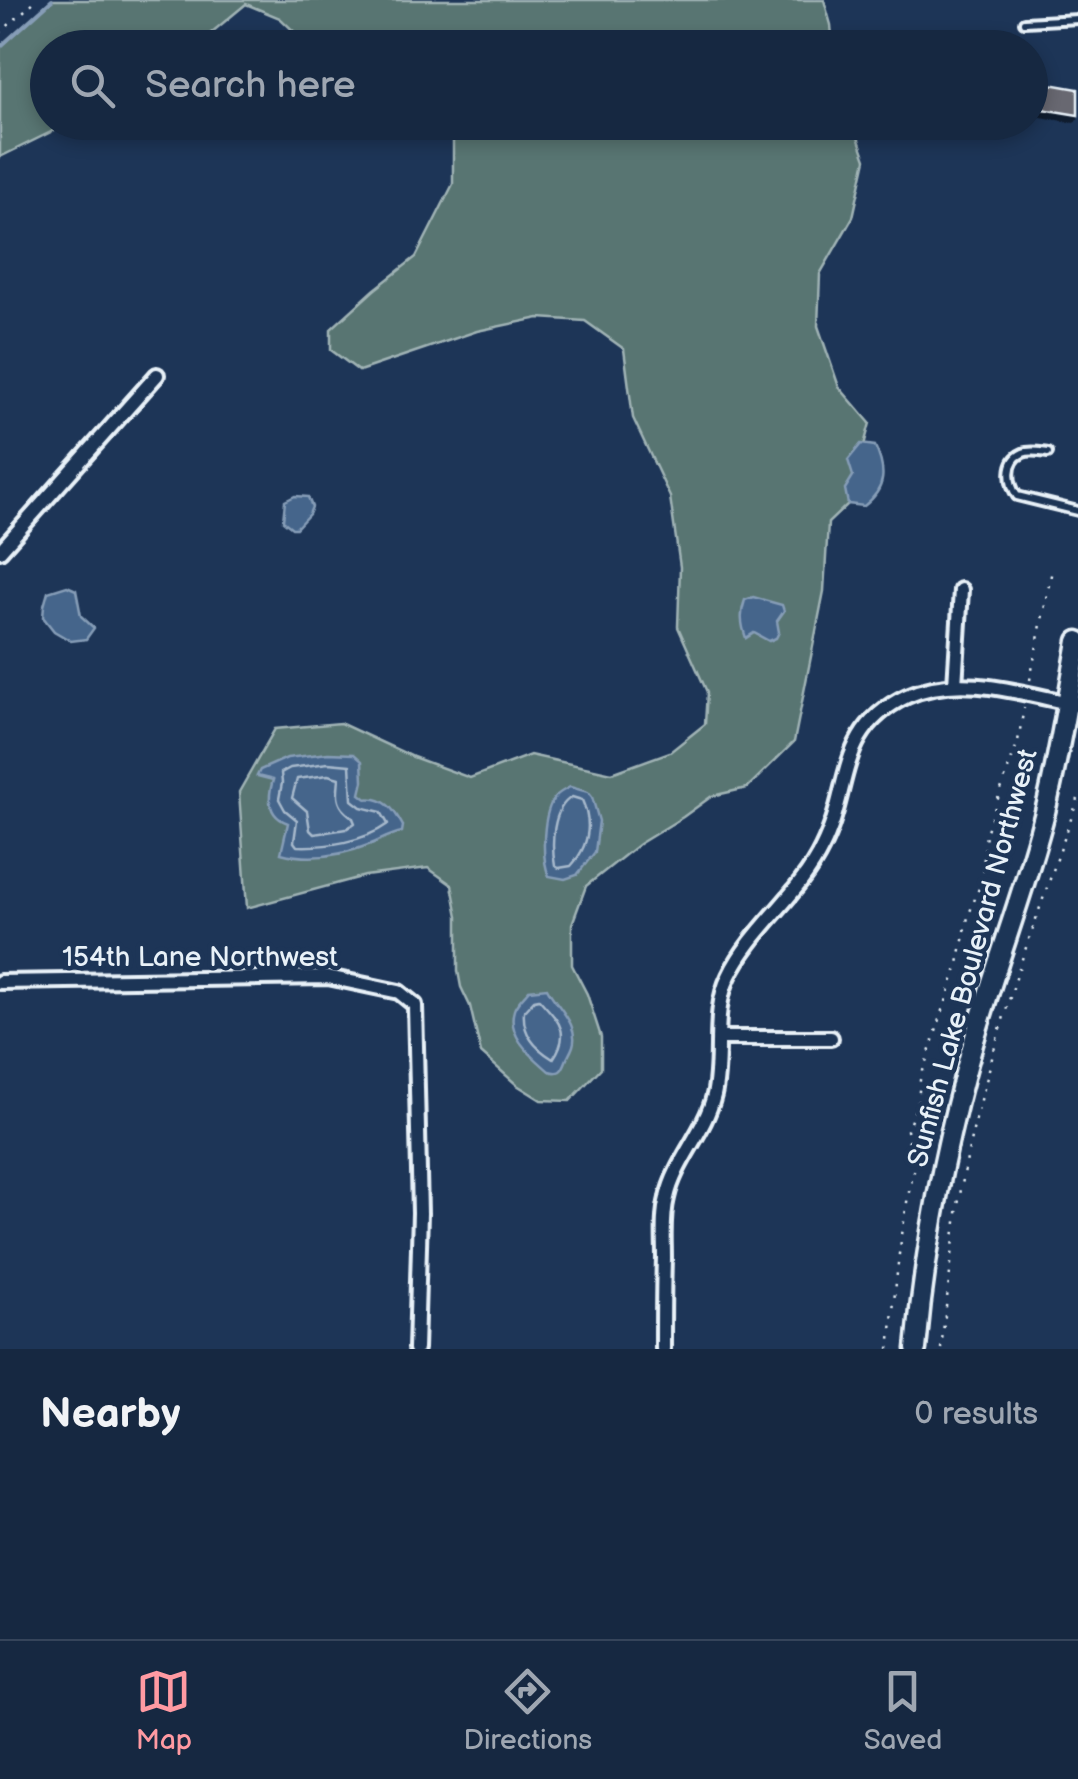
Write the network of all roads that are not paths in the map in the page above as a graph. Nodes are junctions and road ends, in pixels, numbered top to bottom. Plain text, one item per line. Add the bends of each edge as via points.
1 (1078, 19) edge
2 (1024, 22) dead end
3 (157, 375) dead end
4 (1048, 453) dead end
5 (1078, 510) edge
6 (0, 551) edge
7 (961, 590) dead end
8 (1078, 641) edge
9 (955, 685) junction
10 (1073, 704) edge
11 (0, 982) edge
12 (718, 1038) junction
13 (830, 1038) dead end
14 (416, 1349) edge
15 (663, 1349) edge
16 (916, 1349) edge

1 - 2 lane
3 - 6 street
4 - 5 lane via 1017,456 1010,486 1018,496
7 - 9 street
8 - 10 street, Sunfish Lake Boulevard Northwest
9 - 10 street
9 - 12 street via 904,698 860,733 817,858 727,979
10 - 16 street, Sunfish Lake Boulevard Northwest via 960,1094
11 - 14 street, 154th Lane Northwest via 328,976 399,992 414,1005
12 - 13 street
12 - 15 street via 712,1100 667,1197

